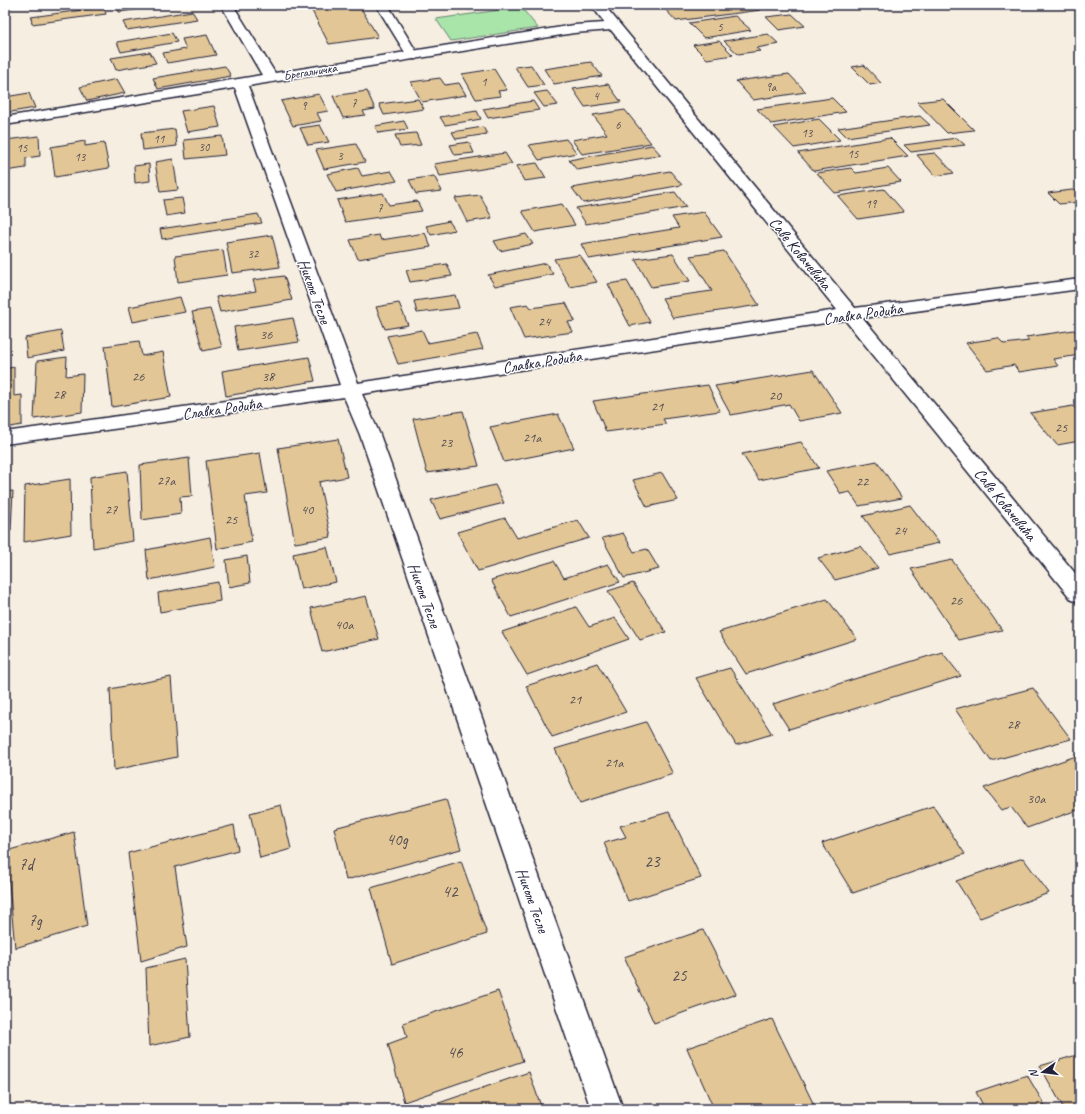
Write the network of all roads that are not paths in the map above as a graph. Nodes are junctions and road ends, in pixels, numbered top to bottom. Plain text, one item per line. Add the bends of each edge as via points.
1 (228, 5) edge
2 (382, 5) edge
3 (597, 5) edge
4 (616, 26) junction
5 (413, 56) junction
6 (270, 77) junction
7 (240, 82) junction
8 (5, 121) edge
9 (1080, 284) edge
10 (852, 314) junction
11 (350, 390) junction
12 (5, 438) edge
13 (1080, 594) edge
14 (607, 1109) edge

1 - 6 street
2 - 5 lane
3 - 4 street, Саве Ковачевића
4 - 5 street, Брегалничка via 574,29
4 - 10 street, Саве Ковачевића
5 - 6 street, Брегалничка
6 - 7 street, Брегалничка
7 - 8 street, Брегалничка
7 - 11 street, Николе Тесле
9 - 10 street, Славка Родића
10 - 11 street, Славка Родића
10 - 13 street, Саве Ковачевића
11 - 12 street, Славка Родића
11 - 14 street, Николе Тесле via 370,436

